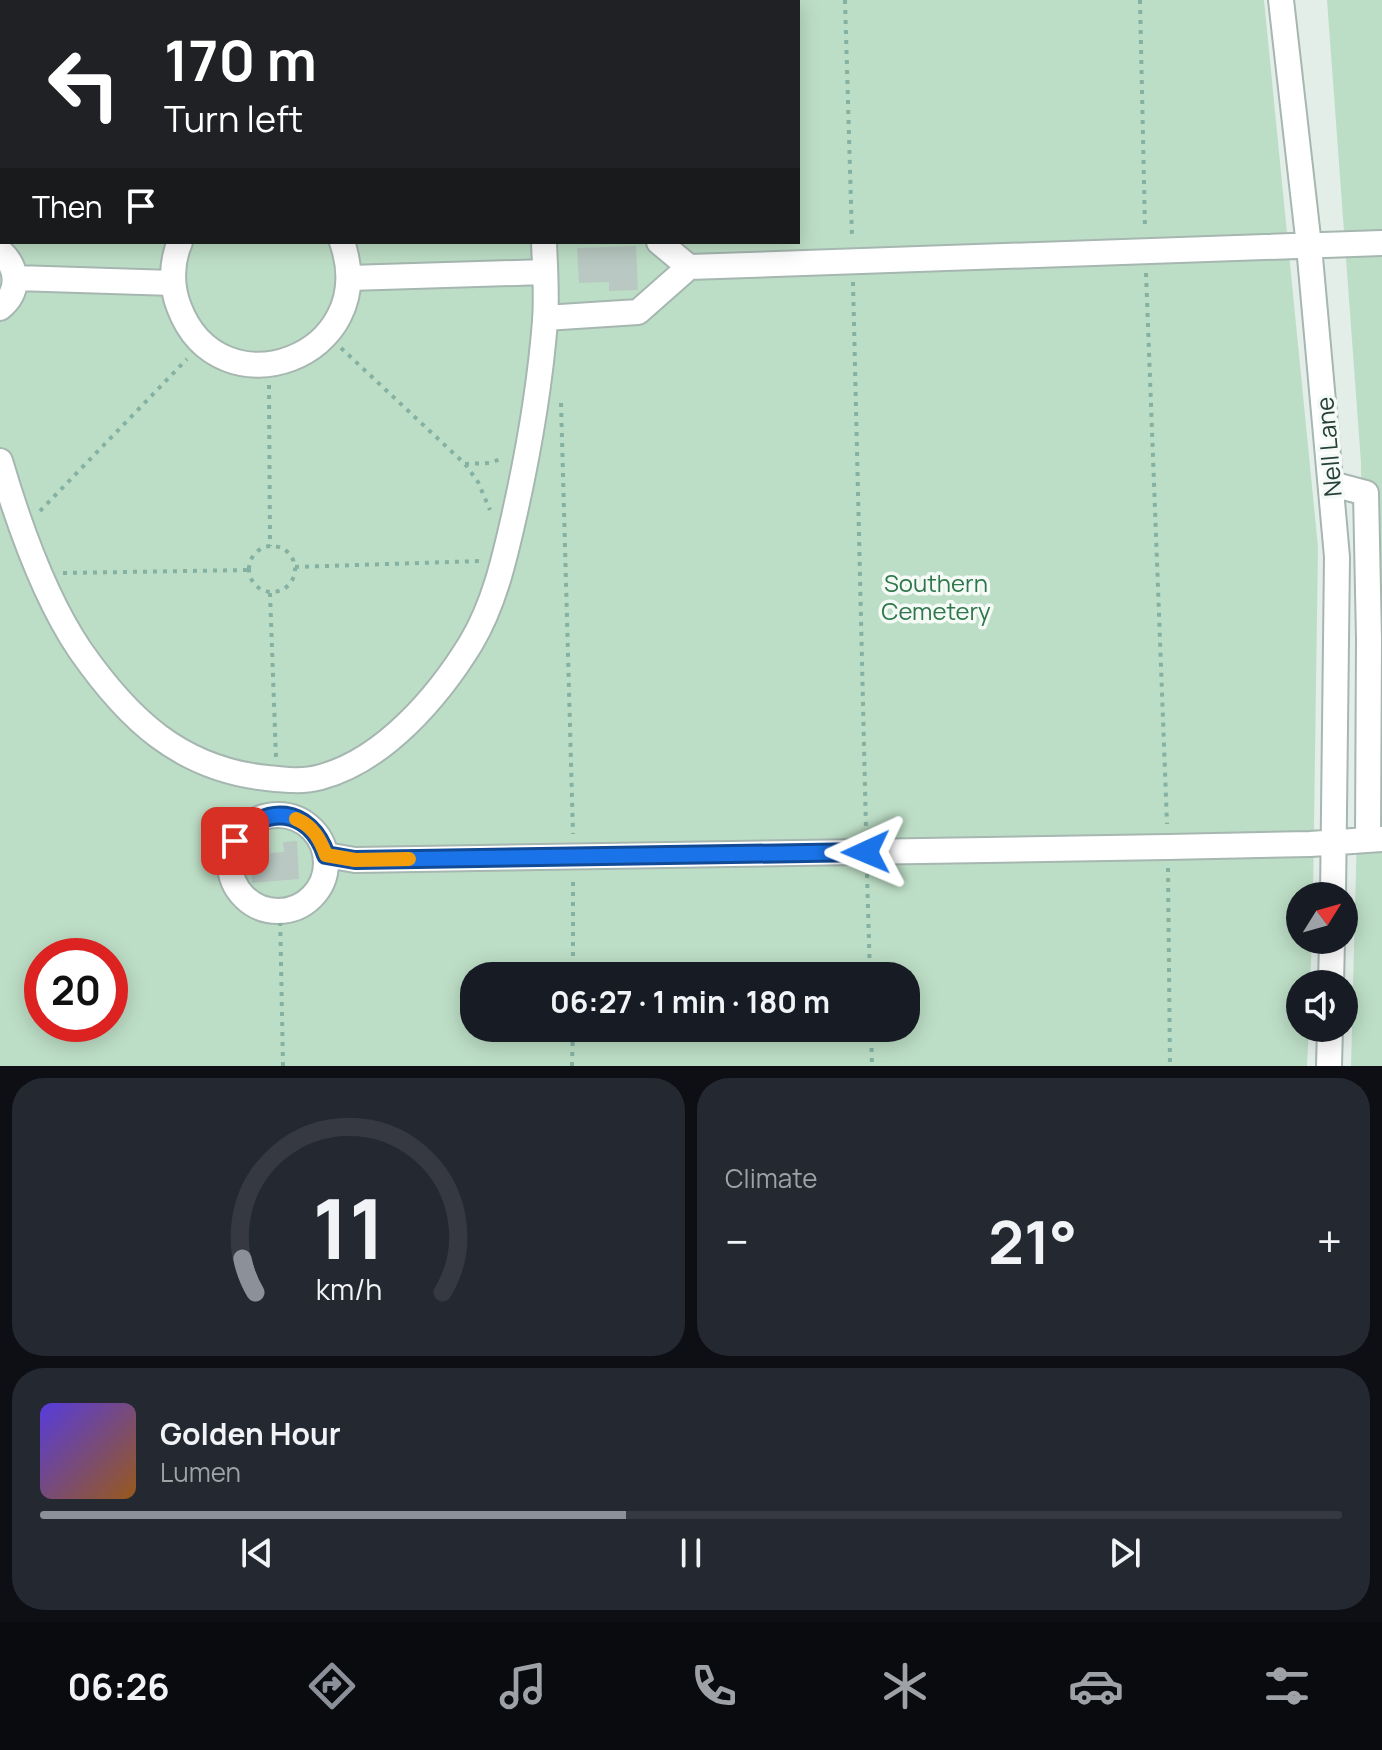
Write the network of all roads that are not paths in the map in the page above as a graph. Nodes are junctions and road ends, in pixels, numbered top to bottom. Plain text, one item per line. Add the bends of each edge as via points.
1 (1281, 0) edge
2 (1382, 243) edge
3 (179, 244) edge
4 (342, 244) edge
5 (544, 244) edge
6 (661, 244) edge
7 (1309, 246) junction
8 (0, 251) edge
9 (689, 267) junction
10 (545, 272) junction
11 (16, 278) junction
12 (349, 278) junction
13 (173, 283) junction
14 (0, 308) edge
15 (545, 318) junction
16 (0, 461) edge
17 (1332, 484) junction
18 (280, 779) junction
19 (259, 819) junction
20 (302, 821) junction
21 (1375, 839) edge
22 (1335, 843) junction
23 (326, 855) junction
24 (1334, 882) edge
25 (1330, 1042) edge
26 (1329, 1066) edge

1 - 7 street, Nell Lane
2 - 7 street
3 - 13 street
4 - 12 street
5 - 10 street
6 - 9 street
7 - 9 street
7 - 17 street, Nell Lane
8 - 11 street
9 - 15 street via 638,312
10 - 12 street
10 - 15 street
11 - 13 street
11 - 14 street via 10,298
12 - 13 street via 347,298 327,335 311,350 269,365 233,361 202,343 182,316
15 - 18 street via 539,387 506,549 472,640 420,712 357,763 318,778
16 - 18 street via 41,573 79,647 122,704 146,728 192,758 244,776
17 - 21 street via 1366,493
17 - 22 street, Nell Lane via 1337,557
18 - 19 street
18 - 20 street
19 - 20 street via 273,815
19 - 23 street via 235,841 230,857 231,874 248,902 263,910 296,909 315,894 326,871
20 - 23 street
21 - 22 street
22 - 23 street via 355,860
22 - 24 street, Nell Lane
25 - 26 street

